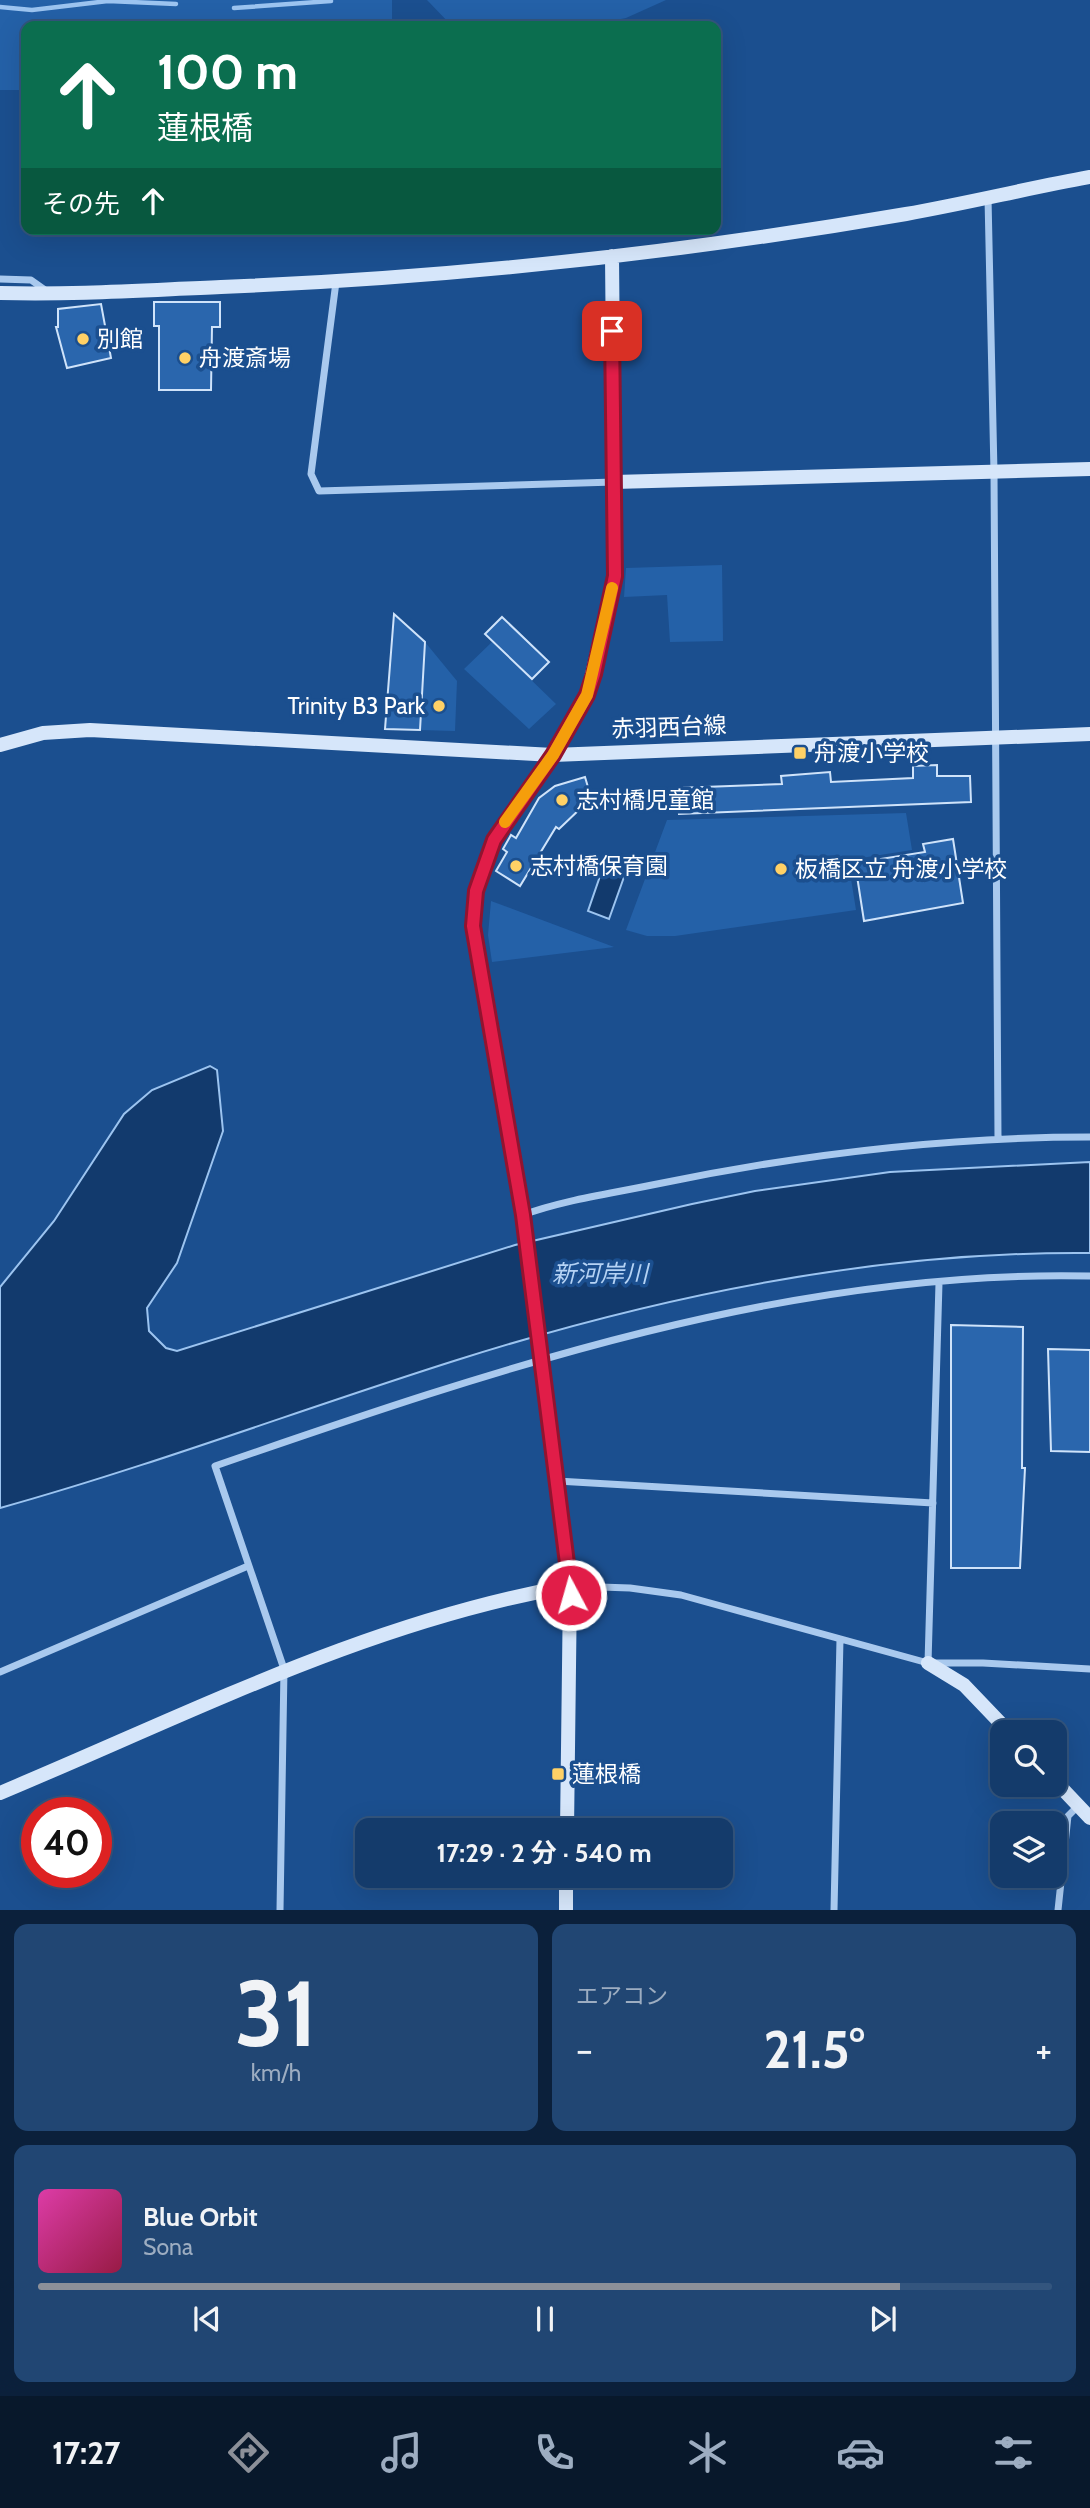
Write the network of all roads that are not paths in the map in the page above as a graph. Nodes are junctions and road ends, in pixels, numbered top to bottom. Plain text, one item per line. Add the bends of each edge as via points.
1 (1090, 177) edge
2 (988, 197) junction
3 (612, 256) junction
4 (0, 279) edge
5 (336, 282) junction
6 (0, 293) edge
7 (51, 294) junction
8 (1090, 469) edge
9 (994, 471) junction
10 (614, 482) junction
11 (1090, 734) edge
12 (994, 737) junction
13 (0, 745) edge
14 (553, 755) junction
15 (1090, 1136) edge
16 (998, 1139) junction
17 (523, 1219) junction
18 (1090, 1276) edge
19 (939, 1283) junction
20 (541, 1355) junction
21 (557, 1481) junction
22 (933, 1503) junction
23 (248, 1566) junction
24 (570, 1586) junction
25 (840, 1639) junction
26 (929, 1664) junction
27 (284, 1669) junction
28 (1090, 1670) edge
29 (0, 1672) edge
30 (998, 1720) edge
31 (1, 1790) edge
32 (1067, 1795) edge
33 (1078, 1806) junction
34 (567, 1818) edge
35 (1090, 1818) edge
36 (566, 1888) edge
37 (280, 1909) edge
38 (566, 1909) edge
39 (834, 1909) edge
40 (1058, 1909) edge

1 - 2 street
2 - 3 street via 909,214
2 - 9 street
3 - 5 street
3 - 10 street
4 - 7 street via 31,280
5 - 7 street
5 - 10 street via 311,474 319,491
6 - 7 street
8 - 9 street
9 - 10 street
9 - 12 street
10 - 14 street via 615,576 594,674
11 - 12 street, 赤羽西台線
12 - 14 street, 赤羽西台線
12 - 16 street
13 - 14 street, 赤羽西台線 via 43,733 82,730
14 - 17 street via 494,840 474,909 474,943
15 - 16 street
16 - 17 street via 736,1167
17 - 20 street
18 - 19 street
19 - 20 street via 771,1305
19 - 22 street
20 - 21 street
20 - 23 street via 215,1466
21 - 22 street
21 - 24 street
22 - 26 street
23 - 27 street
23 - 29 street
24 - 25 street via 681,1595
24 - 27 street via 520,1594
24 - 34 street
25 - 26 street
25 - 39 street
26 - 28 street
26 - 30 street via 964,1685
27 - 31 street
27 - 37 street
32 - 33 street
33 - 35 street
33 - 40 street via 1068,1816
36 - 38 street

